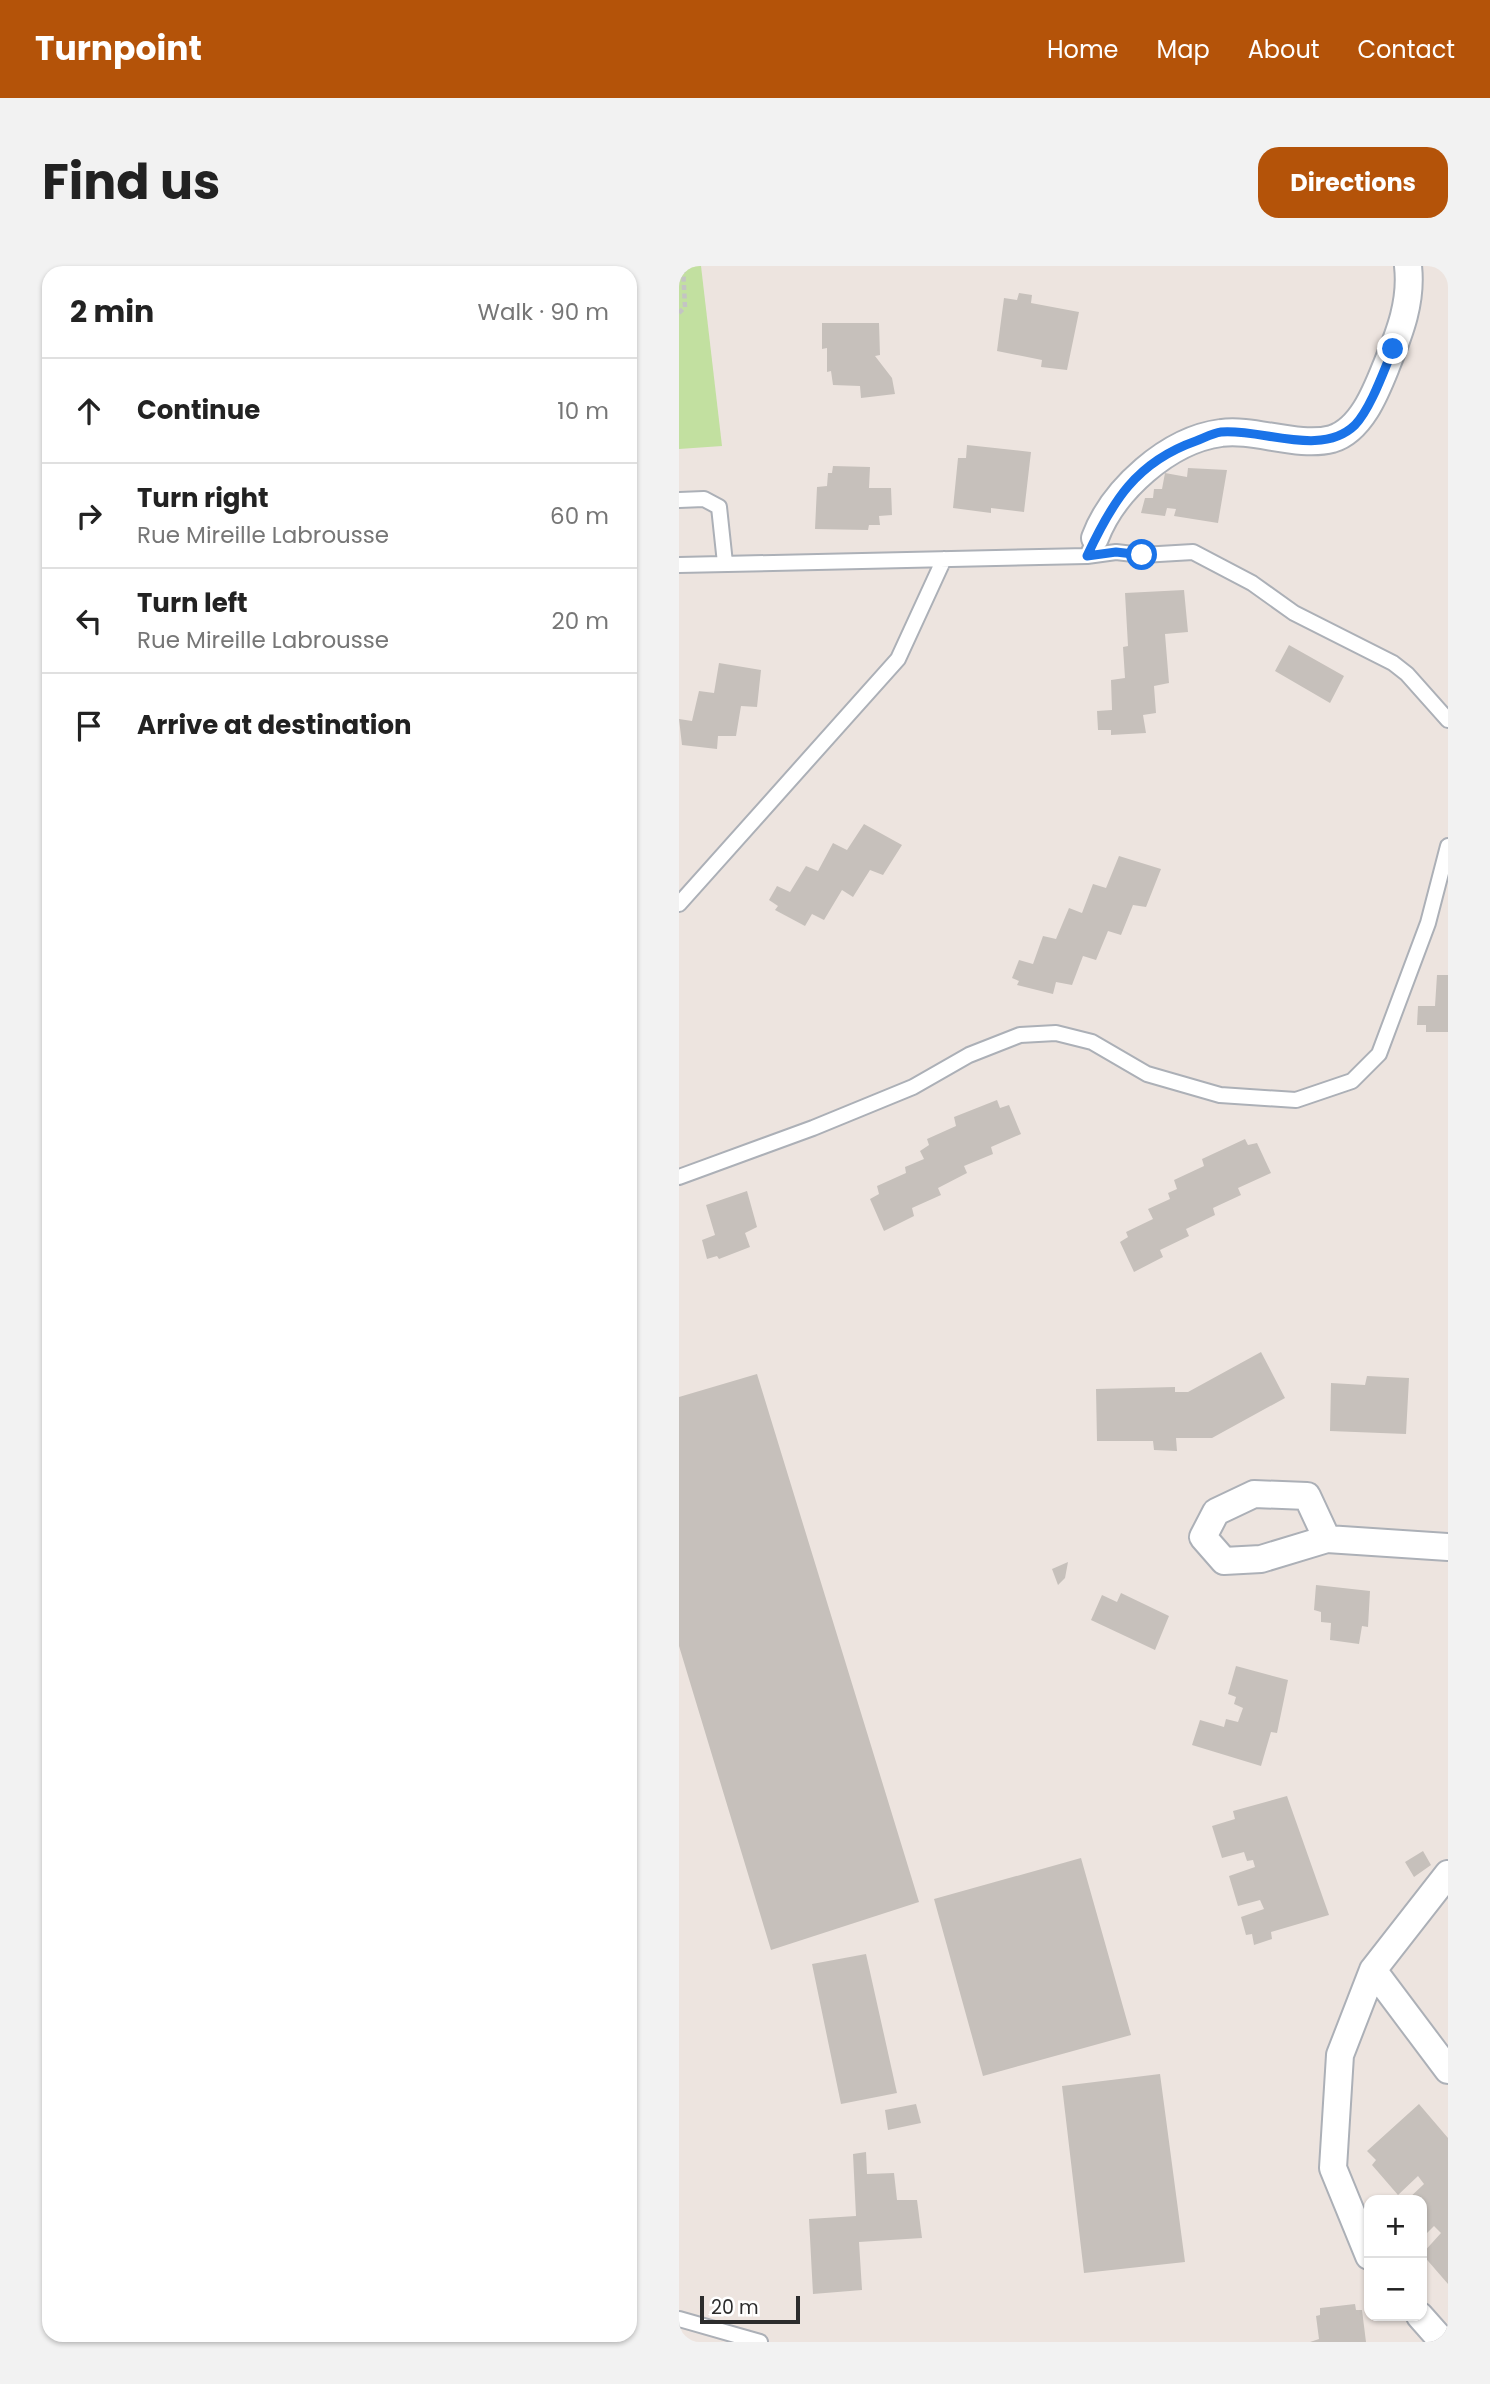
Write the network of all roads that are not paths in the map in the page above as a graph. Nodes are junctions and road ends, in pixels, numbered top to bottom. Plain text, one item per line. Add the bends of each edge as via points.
1 (1408, 266) edge
2 (679, 500) edge
3 (1091, 547) junction
4 (944, 559) junction
5 (725, 563) junction
6 (679, 565) edge
7 (1447, 721) edge
8 (1448, 846) edge
9 (679, 904) edge
10 (679, 1177) edge
11 (1327, 1539) dead end
12 (1448, 1547) edge
13 (1448, 1874) edge
14 (1373, 1970) junction
15 (1448, 2070) edge
16 (1364, 2244) edge
17 (679, 2319) edge
18 (1424, 2321) edge
19 (759, 2342) edge
20 (1443, 2342) edge

1 - 3 street via 1407,311 1380,382 1355,425 1332,439 1221,432 1188,444 1161,457 1129,484 1102,520
2 - 5 lane via 705,499 719,507
3 - 4 lane
3 - 7 lane via 1142,555 1193,552 1252,583 1294,613 1393,663
4 - 5 lane
4 - 9 lane via 898,659
5 - 6 lane
8 - 10 lane via 1428,923 1379,1054 1352,1081 1296,1100 1220,1095 1147,1074 1092,1042 1056,1033 1020,1035 969,1055 913,1087
11 - 12 street
13 - 14 street
14 - 15 street
14 - 16 street via 1340,2055 1333,2168
17 - 19 lane
18 - 20 street

